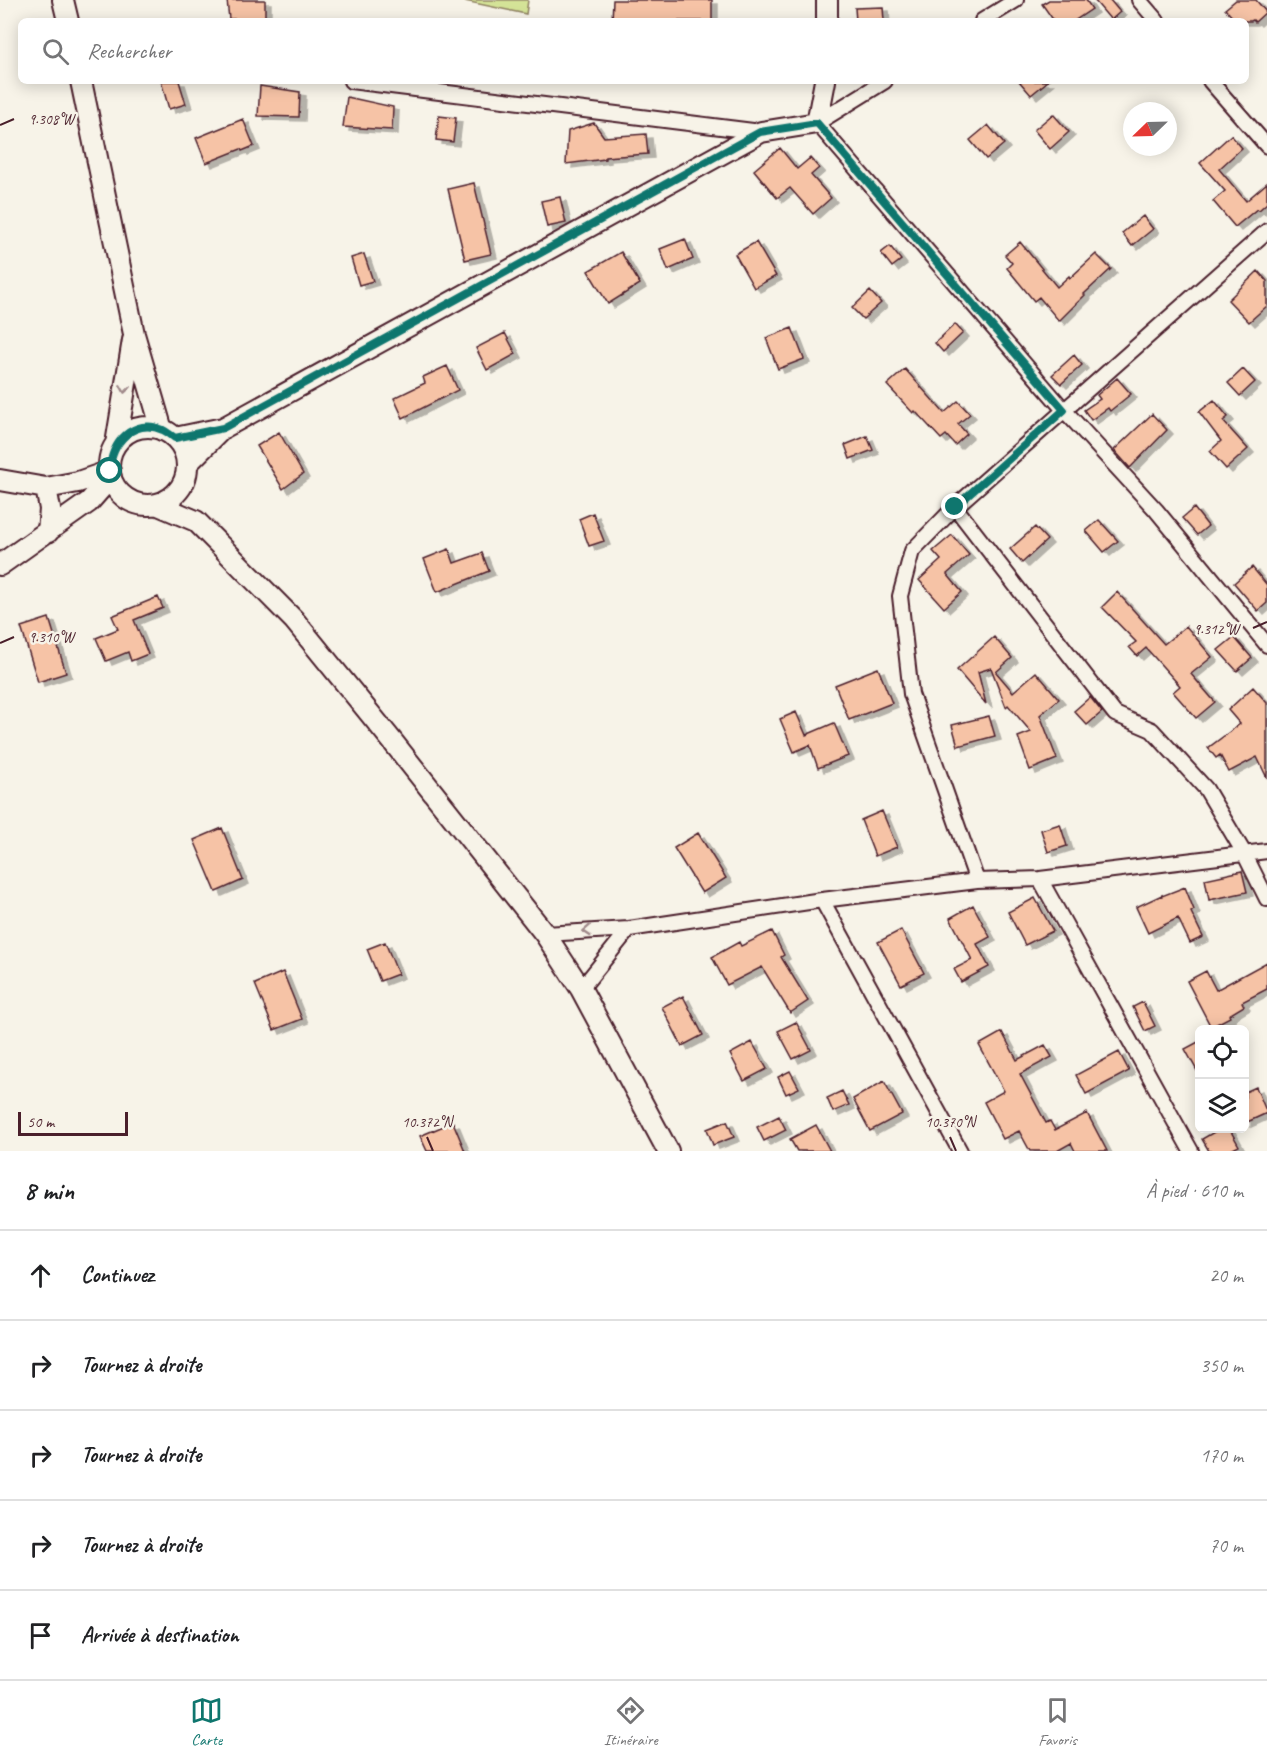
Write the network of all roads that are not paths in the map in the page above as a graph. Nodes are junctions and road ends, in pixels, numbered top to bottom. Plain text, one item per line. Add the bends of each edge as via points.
1 (63, 0) edge
2 (827, 0) edge
3 (1016, 0) edge
4 (1139, 0) edge
5 (67, 18) edge
6 (827, 18) edge
7 (987, 18) edge
8 (1154, 18) edge
9 (82, 84) edge
10 (375, 84) edge
11 (824, 84) edge
12 (880, 84) edge
13 (1213, 84) edge
14 (817, 123) junction
15 (760, 132) junction
16 (1267, 147) edge
17 (1267, 231) edge
18 (134, 334) junction
19 (1064, 410) junction
20 (223, 428) junction
21 (169, 434) junction
22 (116, 444) junction
23 (186, 472) junction
24 (111, 474) junction
25 (0, 480) edge
26 (46, 488) junction
27 (126, 498) junction
28 (89, 502) junction
29 (156, 504) junction
30 (955, 507) junction
31 (196, 521) junction
32 (48, 532) junction
33 (0, 565) edge
34 (1267, 645) edge
35 (1267, 851) edge
36 (1244, 854) junction
37 (1040, 879) junction
38 (977, 881) junction
39 (1267, 899) edge
40 (822, 900) junction
41 (629, 929) junction
42 (545, 934) junction
43 (580, 989) junction
44 (668, 1151) edge
45 (960, 1151) edge
46 (1191, 1151) edge

1 - 5 main road
2 - 6 main road
3 - 7 street
4 - 8 street
9 - 18 main road
10 - 15 street
11 - 14 main road
12 - 14 street
13 - 16 street
14 - 15 main road
14 - 19 street
15 - 20 main road
17 - 19 street
18 - 21 main road
18 -> 22 main road
19 - 30 street
19 - 34 street via 1156,510
20 - 21 main road
20 - 23 main road
21 - 22 main road via 149,427 136,429
21 - 23 main road via 184,450
22 - 24 main road
23 - 29 main road via 179,491
23 - 31 main road
24 - 26 main road
24 - 27 main road
24 - 28 main road
25 - 26 main road
26 - 32 main road via 50,509
27 - 28 main road
27 - 29 main road via 135,503
28 - 32 main road
29 - 31 main road
30 - 36 street via 1115,714 1152,730 1206,789
30 - 38 street via 912,551 900,596 911,694
31 - 42 main road via 294,620
32 - 33 main road
35 - 36 street
36 - 37 street
36 - 39 street
37 - 38 street
37 - 46 street
38 - 40 street
40 - 41 street
40 - 45 street
41 -> 42 street
41 - 43 street
42 - 43 main road
43 - 44 main road

